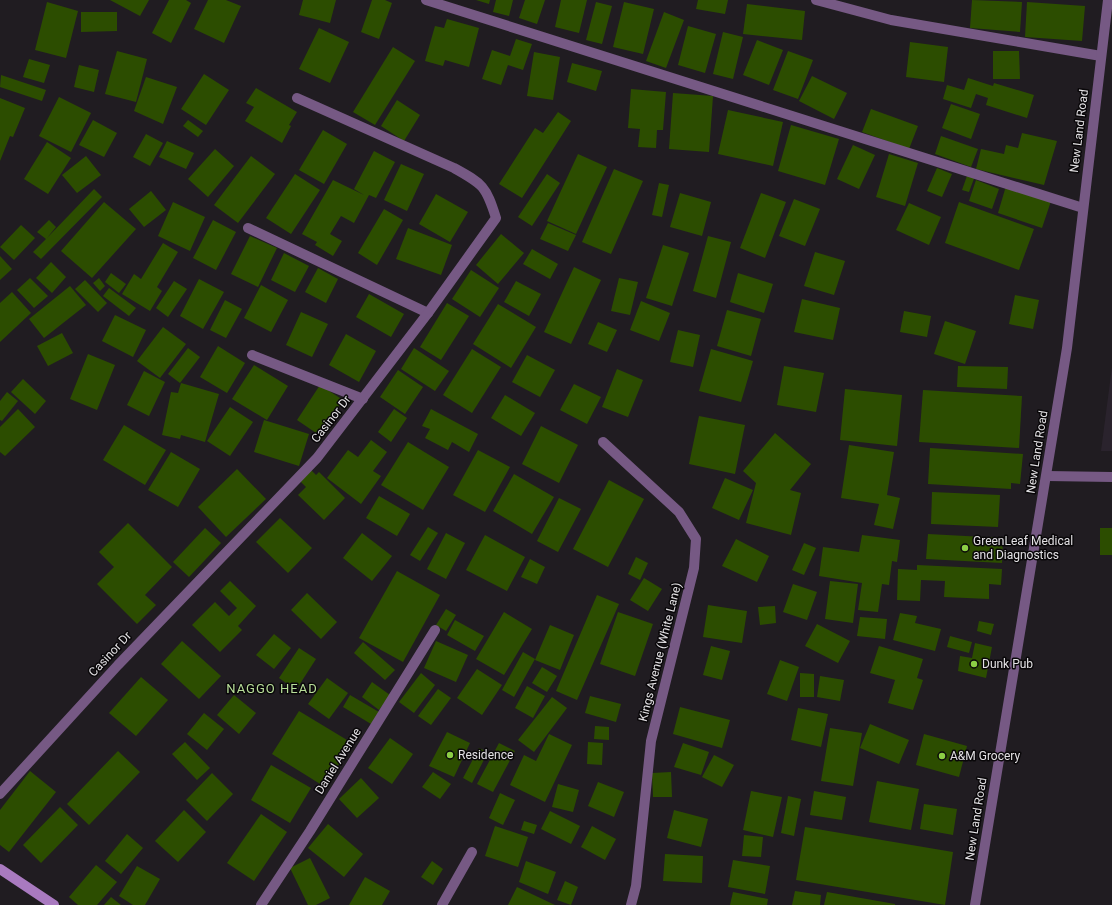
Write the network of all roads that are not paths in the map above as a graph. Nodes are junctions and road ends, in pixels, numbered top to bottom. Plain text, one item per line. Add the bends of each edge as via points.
1 (426, 0) edge
2 (816, 0) edge
3 (1108, 0) edge
4 (1101, 56) junction
5 (297, 98) dead end
6 (1083, 208) junction
7 (248, 228) dead end
8 (428, 313) junction
9 (252, 355) dead end
10 (363, 399) junction
11 (603, 442) dead end
12 (1046, 476) junction
13 (1112, 478) edge
14 (435, 630) dead end
15 (0, 794) edge
16 (472, 852) dead end
17 (0, 869) edge
18 (54, 905) edge
19 (261, 905) edge
20 (442, 905) edge
21 (631, 905) edge
22 (975, 905) edge

1 - 6 street
2 - 4 street via 891,20
3 - 4 street, New Land Road
4 - 6 street, New Land Road
5 - 8 street, Casinor Dr via 454,168 477,181 489,194 496,218
6 - 12 street, New Land Road via 1067,348
7 - 8 street
8 - 10 street, Casinor Dr
9 - 10 street
10 - 15 street, Casinor Dr via 317,458 118,665
11 - 21 street, Kings Avenue (White Lane) via 679,512 696,539 694,568 651,741 636,886
12 - 13 street
12 - 22 street, New Land Road
14 - 19 street, Daniel Avenue
16 - 20 street
17 - 18 main road

